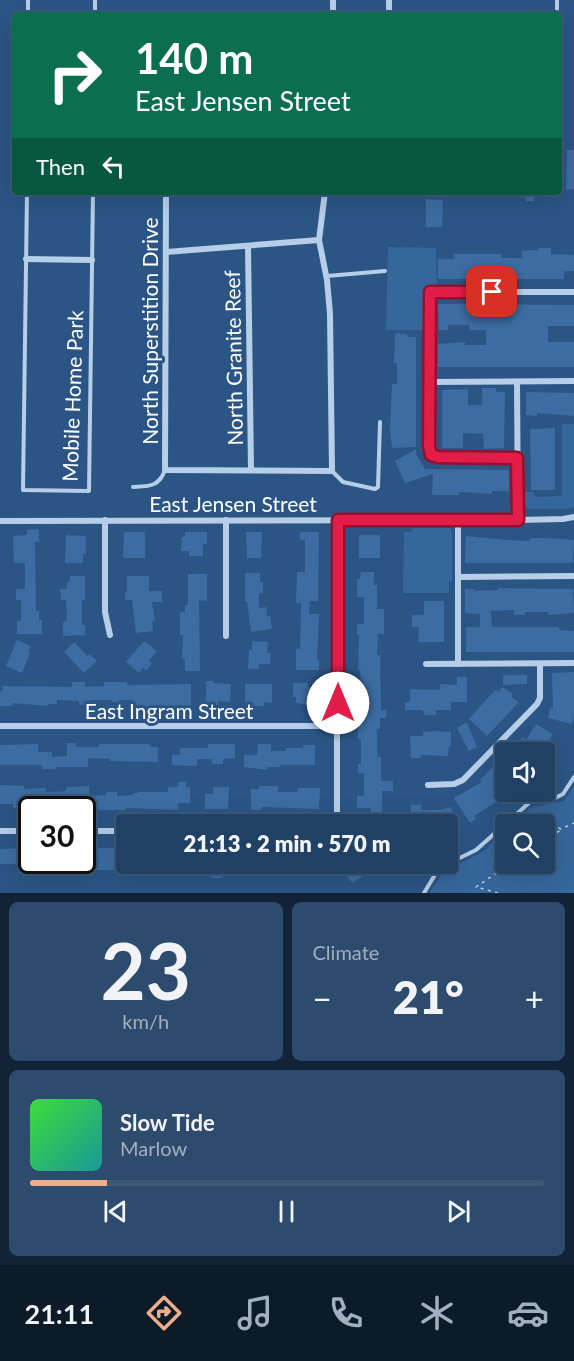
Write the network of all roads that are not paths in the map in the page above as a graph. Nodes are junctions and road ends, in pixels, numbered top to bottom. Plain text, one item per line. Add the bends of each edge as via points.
1 (27, 195) edge
2 (93, 195) edge
3 (166, 195) edge
4 (326, 195) edge
5 (319, 240) junction
6 (248, 246) junction
7 (166, 252) junction
8 (26, 259) junction
9 (92, 260) junction
10 (385, 271) dead end
11 (326, 276) junction
12 (574, 292) edge
13 (517, 381) junction
14 (574, 381) edge
15 (429, 382) junction
16 (380, 422) dead end
17 (517, 458) junction
18 (165, 470) junction
19 (251, 470) junction
20 (332, 471) junction
21 (133, 487) dead end
22 (574, 517) edge
23 (105, 520) junction
24 (226, 520) junction
25 (338, 520) junction
26 (458, 520) junction
27 (518, 520) junction
28 (0, 521) edge
29 (574, 576) edge
30 (458, 577) junction
31 (110, 635) dead end
32 (226, 636) dead end
33 (574, 663) edge
34 (426, 664) dead end
35 (458, 664) junction
36 (540, 664) junction
37 (0, 726) edge
38 (338, 726) junction
39 (574, 777) edge
40 (428, 785) dead end
41 (337, 814) edge
42 (0, 831) edge
43 (18, 831) edge
44 (96, 831) edge
45 (116, 831) edge
46 (424, 893) edge

1 - 8 lane, Mobile Home Park
2 - 9 lane, Mobile Home Park
3 - 7 street, North Superstition Drive
4 - 5 street
5 - 6 street
5 - 11 street
6 - 7 street
6 - 19 street, North Granite Reef
7 - 18 street, North Superstition Drive
8 - 9 street
8 - 9 lane, Mobile Home Park via 23,490 89,491
10 - 11 lane
11 - 20 street via 332,349
12 - 15 street via 430,292
13 - 14 street
13 - 15 street
13 - 17 street
15 - 17 street via 431,455
16 - 20 lane via 378,487 343,482
17 - 27 street
18 - 19 street
18 - 21 lane via 153,486
19 - 20 street
22 - 27 street, East Jensen Street
23 - 24 street, East Jensen Street
23 - 28 street, East Jensen Street
23 - 31 street via 105,612
24 - 25 street, East Jensen Street
24 - 32 street
25 - 26 street, East Jensen Street
25 - 38 street
26 - 27 street, East Jensen Street
26 - 30 street
29 - 30 street
30 - 35 street
33 - 36 street
34 - 35 street
35 - 36 street
36 - 40 street via 537,704 463,780
37 - 38 street, East Ingram Street
38 - 41 street
39 - 46 lane via 563,794 530,802 476,850 440,868
42 - 43 street
44 - 45 street

